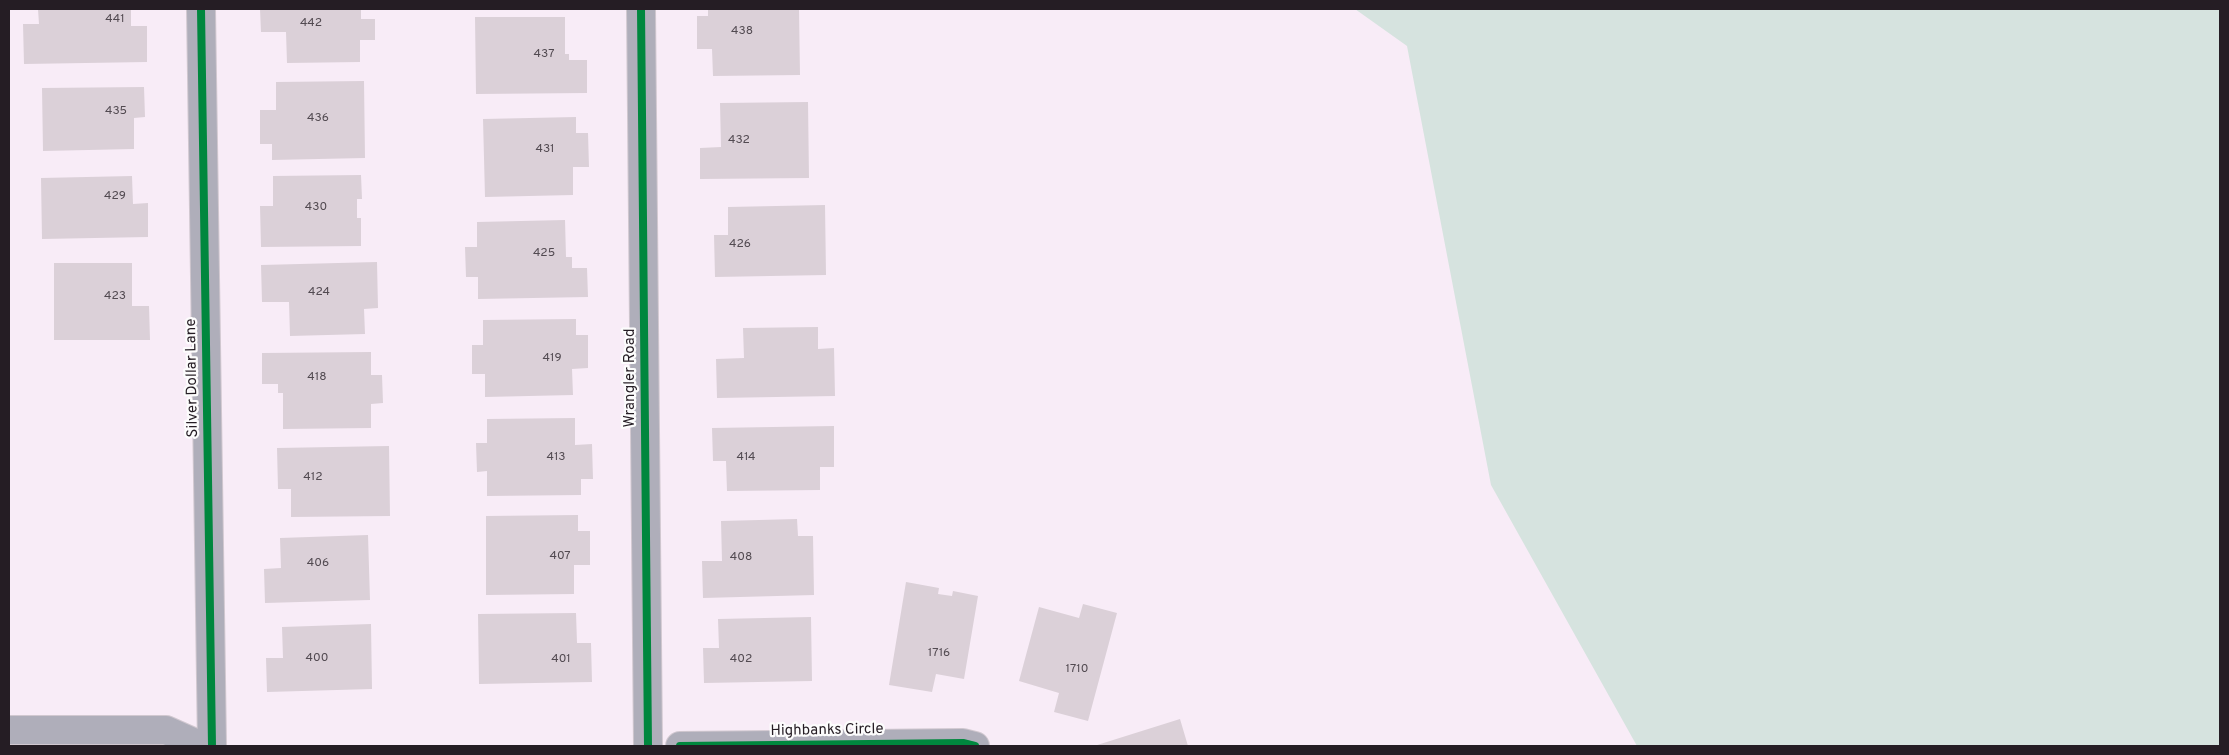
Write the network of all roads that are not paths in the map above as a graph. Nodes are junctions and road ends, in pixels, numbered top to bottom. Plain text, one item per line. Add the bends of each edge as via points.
1 (201, 9) edge
2 (641, 9) edge
3 (9, 730) edge
4 (52, 738) edge
5 (202, 746) edge
6 (212, 746) edge
7 (648, 746) edge
8 (680, 746) edge
9 (974, 746) edge

1 - 6 street, Silver Dollar Lane
2 - 7 street, Wrangler Road
3 - 4 street
4 - 5 street via 166,730
8 - 9 street, Highbanks Circle via 963,743

